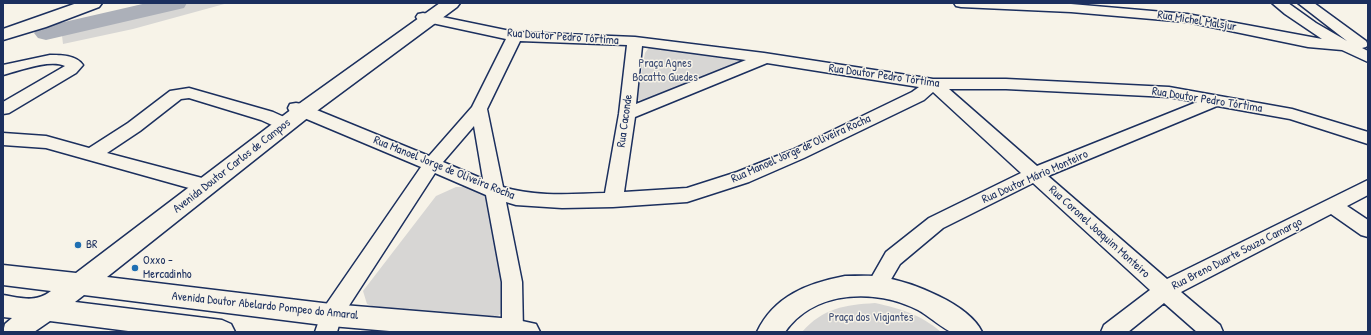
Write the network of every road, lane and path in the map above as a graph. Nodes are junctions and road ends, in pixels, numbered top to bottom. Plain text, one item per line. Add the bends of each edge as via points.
1 (92, 3) edge
2 (451, 3) edge
3 (960, 3) edge
4 (1171, 3) edge
5 (1280, 3) edge
6 (1305, 3) edge
7 (431, 13) edge
8 (1187, 18) junction
9 (40, 23) junction
10 (3, 35) edge
11 (515, 36) junction
12 (3, 41) edge
13 (635, 41) junction
14 (1344, 46) junction
15 (1366, 50) edge
16 (764, 58) junction
17 (3, 70) edge
18 (933, 84) junction
19 (1217, 100) junction
20 (3, 109) edge
21 (300, 109) junction
22 (480, 109) junction
23 (627, 114) junction
24 (278, 121) junction
25 (1368, 138) edge
26 (3, 139) edge
27 (91, 155) junction
28 (432, 164) junction
29 (1035, 174) junction
30 (196, 183) junction
31 (1368, 187) edge
32 (495, 191) junction
33 (613, 200) junction
34 (1334, 206) junction
35 (1368, 230) edge
36 (3, 275) edge
37 (71, 284) junction
38 (876, 287) junction
39 (1165, 290) junction
40 (25, 308) edge
41 (329, 323) edge
42 (3, 324) edge
43 (517, 331) edge
44 (14, 332) edge
45 (222, 332) edge
46 (770, 332) edge
47 (968, 332) edge
48 (1112, 332) edge
49 (1212, 332) edge

1 - 9 main road
2 - 7 main road, Avenida Doutor Carlos de Campos
3 - 8 street, Rua Michel Malsjur via 1071,8
4 - 8 street
5 - 14 street
6 - 15 street
7 - 11 street, Rua Doutor Pedro Tórtima
7 - 21 main road, Avenida Doutor Carlos de Campos
8 - 14 street, Rua Michel Malsjur via 1308,42
9 - 10 main road
9 - 12 main road
11 - 13 street, Rua Doutor Pedro Tórtima
11 - 22 street
13 - 16 street, Rua Doutor Pedro Tórtima
13 - 23 street, Rua Caconde
14 - 15 street
16 - 18 street, Rua Doutor Pedro Tórtima
16 - 23 street
17 - 20 street via 43,60 70,60 75,64 70,70
18 - 19 street, Rua Doutor Pedro Tórtima via 1006,84 1169,92
18 - 29 street, Rua Coronel Joaquim Monteiro
18 - 33 street, Rua Manoel Jorge de Oliveira Rocha via 918,96 798,154 743,177 687,195
19 - 25 street, Rua Doutor Pedro Tórtima via 1292,114
19 - 29 street, Rua Doutor Mário Monteiro
21 - 24 main road, Avenida Doutor Carlos de Campos
21 - 28 street, Rua Manoel Jorge de Oliveira Rocha
21 - 37 main road, Avenida Doutor Carlos de Campos
22 - 28 street
22 - 32 street
23 - 33 street, Rua Caconde
24 - 27 street via 182,93
24 - 30 main road, Avenida Doutor Carlos de Campos
26 - 27 street via 46,142
27 - 30 street
28 - 32 street, Rua Manoel Jorge de Oliveira Rocha
28 - 41 street
29 - 38 street, Rua Doutor Mário Monteiro via 936,223 893,258
29 - 39 street, Rua Coronel Joaquim Monteiro
30 - 37 main road, Avenida Doutor Carlos de Campos
31 - 34 street, Rua Breno Duarte Souza Camargo
32 - 33 street, Rua Manoel Jorge de Oliveira Rocha via 516,198 562,201
32 - 43 street via 512,282
34 - 35 street
34 - 39 street, Rua Breno Duarte Souza Camargo
36 - 37 main road, Avenida Doutor Abelardo Pompeo do Amaral
37 - 40 main road, Avenida Doutor Carlos de Campos
37 - 41 main road, Avenida Doutor Abelardo Pompeo do Amaral
38 - 46 main road via 851,286 829,289 808,296 775,322
38 - 47 main road via 924,301 947,314
39 - 48 street, Rua Breno Duarte Souza Camargo
39 - 49 street, Rua Coronel Joaquim Monteiro
40 - 42 main road, Avenida Doutor Carlos de Campos
40 - 44 main road, Avenida Doutor Carlos de Campos
40 - 45 main road
41 - 43 main road, Avenida Doutor Abelardo Pompeo do Amaral

